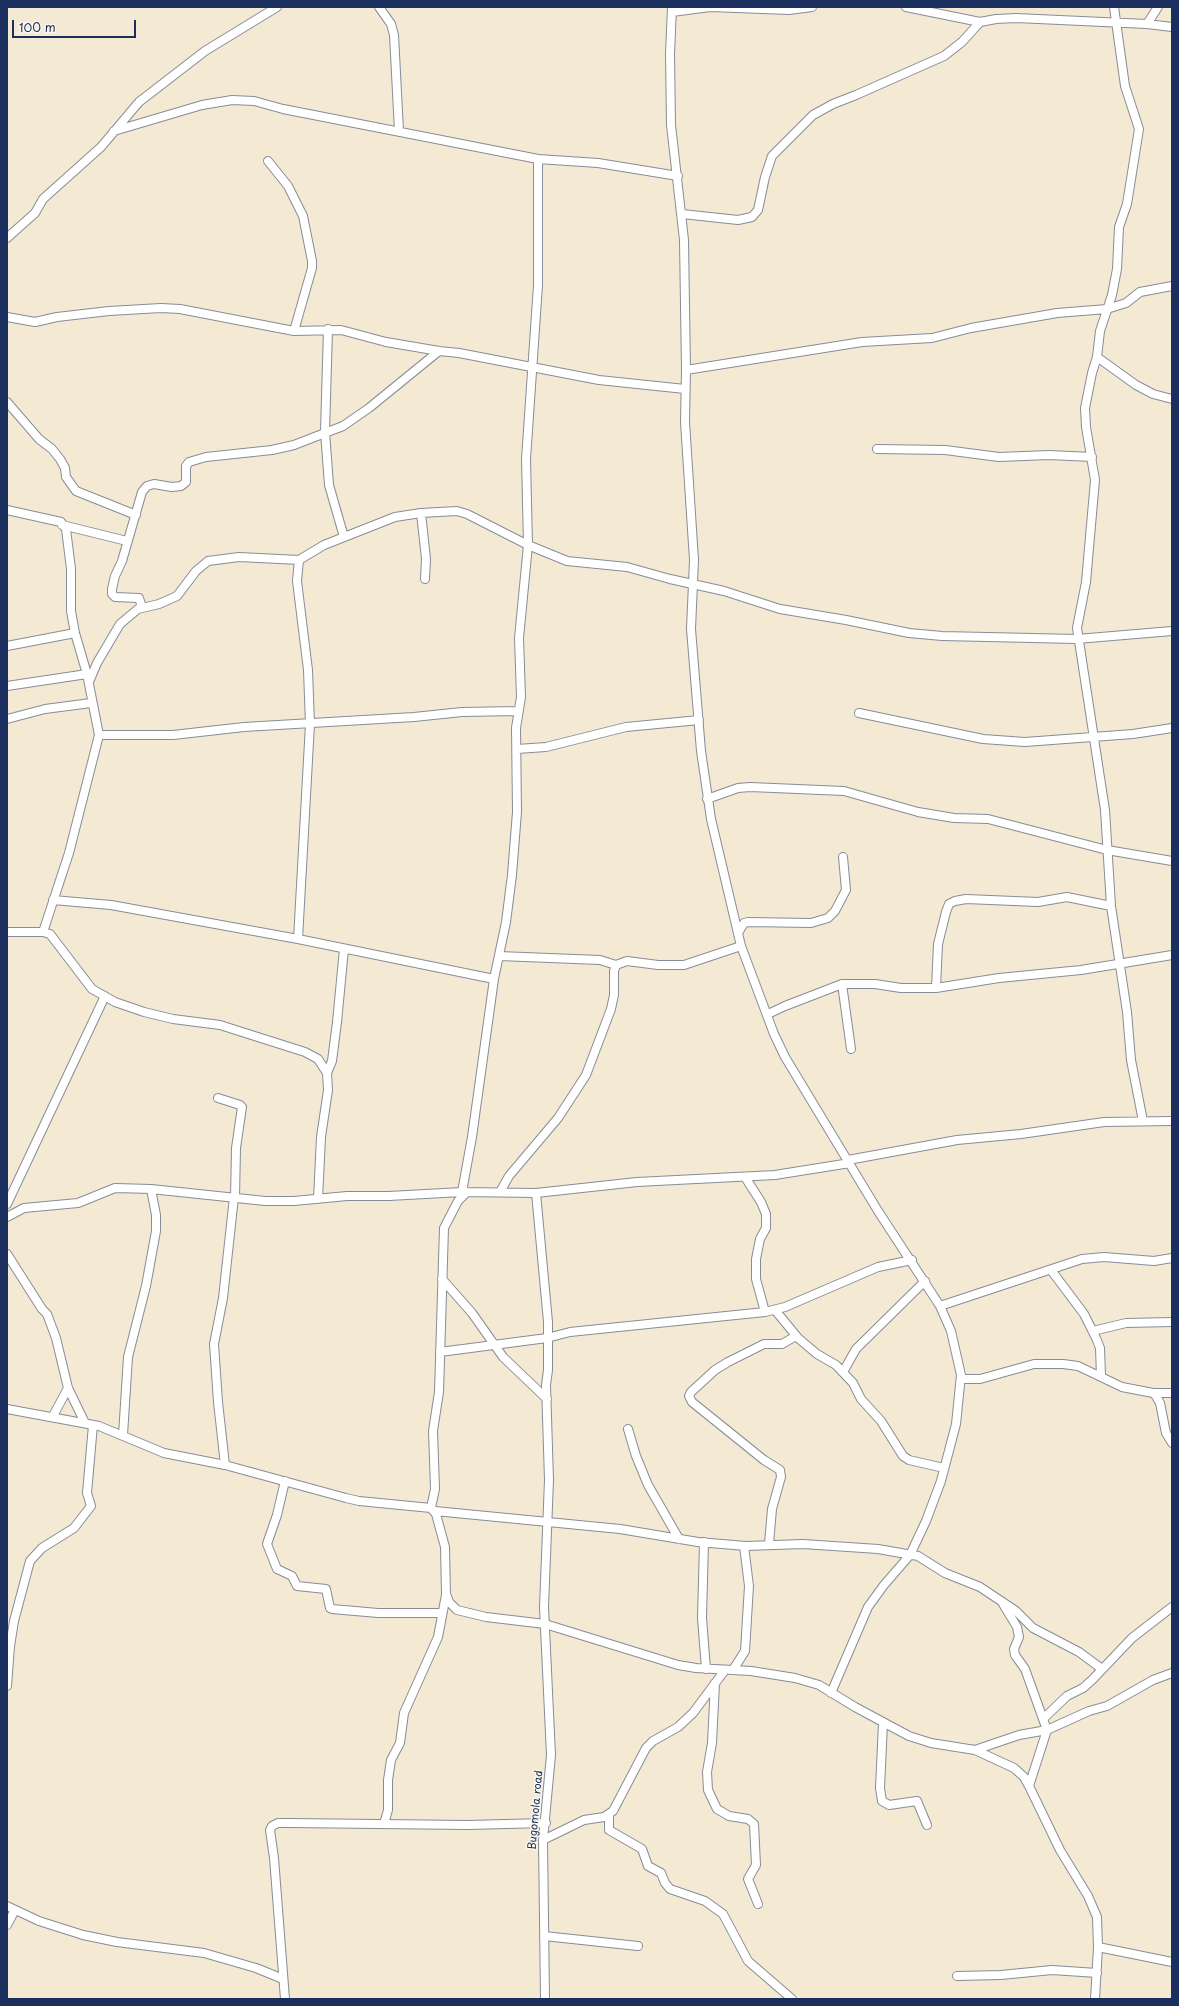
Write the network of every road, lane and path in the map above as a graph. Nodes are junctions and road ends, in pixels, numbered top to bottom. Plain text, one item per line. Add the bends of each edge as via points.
1 (277, 7) edge
2 (379, 7) edge
3 (812, 7) edge
4 (906, 7) edge
5 (1114, 7) edge
6 (1158, 7) edge
7 (672, 9) edge
8 (980, 22) junction
9 (1117, 24) junction
10 (1147, 24) junction
11 (1172, 27) edge
12 (114, 131) junction
13 (399, 131) junction
14 (538, 159) junction
15 (268, 161) dead end
16 (678, 176) junction
17 (682, 214) junction
18 (7, 238) edge
19 (1172, 286) edge
20 (1107, 309) junction
21 (7, 318) edge
22 (328, 329) junction
23 (294, 331) junction
24 (439, 351) junction
25 (1097, 357) junction
26 (533, 368) junction
27 (686, 370) junction
28 (685, 389) junction
29 (1172, 399) edge
30 (7, 402) edge
31 (325, 432) junction
32 (877, 448) dead end
33 (1092, 457) junction
34 (7, 510) edge
35 (421, 513) junction
36 (136, 515) junction
37 (62, 525) junction
38 (344, 537) junction
39 (127, 541) junction
40 (528, 545) junction
41 (298, 560) junction
42 (425, 579) dead end
43 (692, 584) junction
44 (142, 607) junction
45 (1172, 632) edge
46 (75, 633) junction
47 (1078, 639) junction
48 (7, 646) edge
49 (88, 678) junction
50 (7, 686) edge
51 (91, 703) junction
52 (517, 711) junction
53 (859, 713) dead end
54 (7, 719) edge
55 (699, 720) junction
56 (310, 724) junction
57 (1172, 728) edge
58 (99, 735) junction
59 (1095, 738) junction
60 (517, 749) junction
61 (707, 799) junction
62 (1107, 850) junction
63 (843, 857) dead end
64 (1172, 861) edge
65 (53, 900) junction
66 (1110, 906) junction
67 (7, 932) edge
68 (43, 932) junction
69 (738, 933) junction
70 (298, 939) junction
71 (741, 946) junction
72 (344, 949) junction
73 (1172, 955) edge
74 (499, 956) junction
75 (1120, 963) junction
76 (616, 965) junction
77 (494, 979) junction
78 (842, 984) junction
79 (936, 988) junction
80 (105, 996) junction
81 (768, 1014) junction
82 (851, 1049) dead end
83 (327, 1073) junction
84 (218, 1098) dead end
85 (1143, 1121) junction
86 (1172, 1121) edge
87 (849, 1161) junction
88 (745, 1177) junction
89 (151, 1189) junction
90 (464, 1192) junction
91 (500, 1192) junction
92 (536, 1193) junction
93 (234, 1198) junction
94 (318, 1198) junction
95 (7, 1204) edge
96 (7, 1217) edge
97 (7, 1254) edge
98 (1172, 1258) edge
99 (912, 1260) junction
100 (1051, 1270) junction
101 (442, 1279) junction
102 (925, 1281) junction
103 (940, 1306) junction
104 (775, 1310) junction
105 (765, 1312) junction
106 (1172, 1322) edge
107 (1093, 1331) junction
108 (796, 1336) junction
109 (547, 1338) junction
110 (494, 1345) junction
111 (440, 1352) junction
112 (843, 1372) junction
113 (1101, 1376) junction
114 (961, 1379) junction
115 (68, 1388) junction
116 (1153, 1393) junction
117 (1172, 1393) edge
118 (547, 1399) junction
119 (7, 1408) edge
120 (53, 1416) junction
121 (89, 1424) junction
122 (628, 1429) dead end
123 (123, 1435) junction
124 (1172, 1444) edge
125 (225, 1465) junction
126 (944, 1468) junction
127 (285, 1481) junction
128 (433, 1510) junction
129 (548, 1522) junction
130 (679, 1540) junction
131 (704, 1542) junction
132 (769, 1544) junction
133 (744, 1546) junction
134 (910, 1555) junction
135 (446, 1594) junction
136 (1002, 1601) junction
137 (1172, 1607) edge
138 (442, 1613) junction
139 (545, 1624) junction
140 (706, 1669) junction
141 (1102, 1669) junction
142 (729, 1670) junction
143 (1172, 1673) edge
144 (715, 1682) junction
145 (7, 1686) edge
146 (831, 1693) junction
147 (1043, 1719) junction
148 (883, 1723) junction
149 (1047, 1730) junction
150 (975, 1750) junction
151 (1030, 1786) junction
152 (609, 1814) junction
153 (546, 1823) junction
154 (384, 1824) junction
155 (927, 1825) dead end
156 (543, 1840) junction
157 (758, 1904) dead end
158 (7, 1906) edge
159 (15, 1910) junction
160 (7, 1925) edge
161 (544, 1936) junction
162 (638, 1946) dead end
163 (1098, 1947) junction
164 (1172, 1962) edge
165 (1097, 1973) junction
166 (957, 1976) dead end
167 (283, 1980) junction
168 (284, 1999) edge
169 (545, 1999) edge
170 (792, 1999) edge
171 (1095, 1999) edge

1 - 12 street via 171,75 139,102
2 - 13 street via 391,24 394,35
3 - 7 street via 789,10 710,7
4 - 8 street
5 - 9 street
6 - 10 street
7 - 16 street via 671,125
8 - 9 street via 996,18 1016,18
8 - 17 street via 962,42 944,56 813,115 772,156 758,210 752,217 738,220
9 - 10 street
9 - 20 street via 1126,86 1139,129 1127,204 1118,227 1117,269
10 - 11 street
12 - 13 street via 195,107 247,100
12 - 18 street via 102,147 43,199 35,212
13 - 14 street
14 - 16 street via 598,163
14 - 26 street via 538,285
15 - 23 street via 288,186 303,216 312,261
16 - 17 street
17 - 27 street
19 - 20 street via 1140,292 1126,303
20 - 25 street via 1100,331
20 - 27 street via 1062,312 971,328 932,338 862,342
21 - 23 street via 34,322 109,311 162,308 180,309
22 - 23 street
22 - 24 street
22 - 31 street
24 - 26 street via 459,352
24 - 31 street via 370,408 343,426
25 - 29 street via 1136,384 1154,394
25 - 33 street via 1085,408
26 - 28 street via 599,380
26 - 40 street via 526,459
27 - 28 street
28 - 43 street via 694,560
30 - 36 street via 38,439 56,454 65,468 66,477 76,491
31 - 36 street via 294,445 272,450 206,457 189,462 186,466 184,484 172,487 154,484 147,486 142,492
31 - 38 street via 329,485
32 - 33 street via 945,450 999,457
33 - 47 street via 1095,480 1087,575 1078,618
34 - 37 street via 44,517 61,522
35 - 38 street via 395,517
35 - 40 street via 457,511
35 - 42 street via 426,559
36 - 39 street
37 - 39 street
37 - 46 street via 66,529 69,547 70,597
38 - 41 street
39 - 44 street via 122,562 115,576 112,594 115,597 136,597
40 - 43 street via 567,561 627,567
40 - 52 street via 519,638 521,697
41 - 44 street via 239,558 208,561 196,571 177,596 159,604
41 - 56 street via 297,581 308,670
43 - 47 street via 724,590 780,609 910,633
43 - 55 street via 691,629
44 - 49 street via 134,611 116,629
45 - 47 street
46 - 48 street
46 - 49 street
47 - 59 street
49 - 50 street
49 - 51 street
51 - 54 street via 45,709
51 - 58 street
52 - 56 street via 462,712
52 - 60 street
53 - 59 street via 983,739 1025,742
55 - 60 street via 626,728 546,747
55 - 61 street
56 - 58 street via 244,727 173,735
56 - 70 street
57 - 59 street
58 - 65 street via 69,853
59 - 62 street via 1105,810
60 - 74 street via 517,812 512,875
61 - 62 street via 738,788 750,787 844,791 918,812 954,818 988,819
61 - 69 street
62 - 64 street
62 - 66 street
63 - 69 street via 846,890 835,911 828,918 811,923 748,922 744,923
65 - 68 street
65 - 70 street via 111,905
66 - 75 street
66 - 79 street via 1067,897 1038,902 966,899 955,901 949,904 938,944
67 - 68 street
68 - 80 street via 50,934 92,988
69 - 71 street
70 - 72 street
71 - 76 street via 684,965 627,961
71 - 81 street
72 - 77 street
72 - 83 street via 338,1022 332,1060
73 - 75 street
74 - 76 street via 600,960
74 - 77 street
75 - 79 street
75 - 85 street via 1131,1060
76 - 91 street via 611,1009 586,1075 558,1118
77 - 90 street
78 - 79 street
78 - 81 street
78 - 82 street
80 - 83 street via 144,1012 173,1019 220,1025 305,1052 318,1059
80 - 95 street
81 - 87 street via 785,1057
83 - 94 street via 328,1090 321,1137
84 - 93 street via 242,1107 236,1148
85 - 86 street
85 - 87 street via 1104,1122 957,1140
87 - 88 street via 775,1175
87 - 99 street via 878,1211
88 - 92 street via 637,1182
88 - 105 street via 766,1214 766,1228 760,1239 756,1259 756,1279
89 - 93 street
89 - 96 street via 115,1188 78,1203 24,1208
89 - 123 street via 156,1230 146,1286 128,1357
90 - 91 street
90 - 94 street
90 - 101 street via 444,1228
91 - 92 street
92 - 109 street, Bugomola road via 548,1322
93 - 94 street via 294,1202
93 - 125 street via 223,1298 214,1344
97 - 115 street via 47,1314 56,1338
98 - 100 street via 1145,1261 1104,1257 1082,1259
99 - 102 street
99 - 104 street via 878,1267
100 - 103 street
100 - 107 street via 1084,1314
101 - 110 street via 472,1313
101 - 111 street
102 - 103 street
102 - 112 street via 856,1349
103 - 114 street via 951,1330
104 - 105 street
104 - 108 street
105 - 109 street via 591,1330
106 - 107 street via 1126,1323
107 - 113 street via 1100,1348
108 - 112 street
108 - 132 street via 782,1344 764,1344 728,1362 710,1375 689,1396 692,1402 780,1470 781,1476 772,1509
109 - 110 street
109 - 118 street, Bugomola road
110 - 111 street
110 - 118 street
111 - 128 street via 439,1392 433,1431
112 - 126 street via 853,1382 861,1399 880,1421 903,1456 909,1460
113 - 114 street via 1070,1364 1041,1363 980,1379
113 - 116 street via 1122,1387
114 - 126 street via 956,1424
115 - 120 street
115 - 121 street
116 - 117 street
116 - 124 street via 1160,1403 1166,1433
118 - 129 street, Bugomola road
119 - 120 street via 28,1414
120 - 121 street
121 - 123 street
121 - 145 street via 87,1493 91,1506 74,1528 42,1548 30,1561 14,1621
122 - 130 street via 648,1486
123 - 125 street via 164,1454
125 - 127 street
126 - 134 street via 926,1521
127 - 128 street via 359,1501
127 - 138 street via 267,1544 277,1569 292,1576 298,1587 326,1589 331,1609 378,1613
128 - 129 street
128 - 135 street via 445,1547
129 - 130 street via 620,1529
129 - 139 street, Bugomola road
130 - 131 street
131 - 133 street
131 - 140 street via 702,1618
132 - 133 street
132 - 134 street via 878,1549
133 - 142 street via 749,1586 745,1651
134 - 136 street via 925,1559 939,1570 974,1584
134 - 146 street via 868,1607
135 - 138 street
135 - 139 street via 449,1602 457,1610 486,1617
136 - 141 street via 1033,1628 1079,1652
136 - 147 street via 1017,1627 1019,1637 1014,1653 1025,1669
137 - 141 street via 1132,1638
138 - 154 street via 438,1637 404,1713 400,1743 391,1762 388,1810
139 - 140 street via 655,1659
139 - 153 street, Bugomola road via 551,1755
140 - 142 street
141 - 147 street via 1092,1680 1067,1696
142 - 144 street
142 - 146 street via 795,1678 819,1685
143 - 149 street via 1153,1680 1107,1706 1089,1711
144 - 152 street via 678,1727 653,1741 646,1748 616,1807
144 - 157 street via 712,1743 707,1772 708,1790 717,1810 754,1824 756,1866 748,1879
146 - 148 street
147 - 149 street
148 - 150 street via 931,1743
148 - 155 street via 880,1788 882,1800 889,1804 917,1801
149 - 150 street via 1019,1735
149 - 151 street
150 - 151 street via 1014,1768
151 - 163 street via 1060,1850 1088,1896 1098,1923
152 - 156 street via 584,1820
152 - 170 street via 609,1830 642,1849 648,1866 661,1873 670,1889 705,1902 723,1914 748,1961
153 - 154 street
153 - 156 street, Bugomola road
154 - 167 street via 290,1822 278,1823 271,1828
156 - 161 street, Bugomola road
158 - 159 street
159 - 160 street
159 - 167 street via 39,1921 83,1935 204,1953 256,1968
161 - 162 street
161 - 169 street, Bugomola road
163 - 164 street
163 - 165 street
165 - 166 street via 1052,1970 1001,1976
165 - 171 street
167 - 168 street

